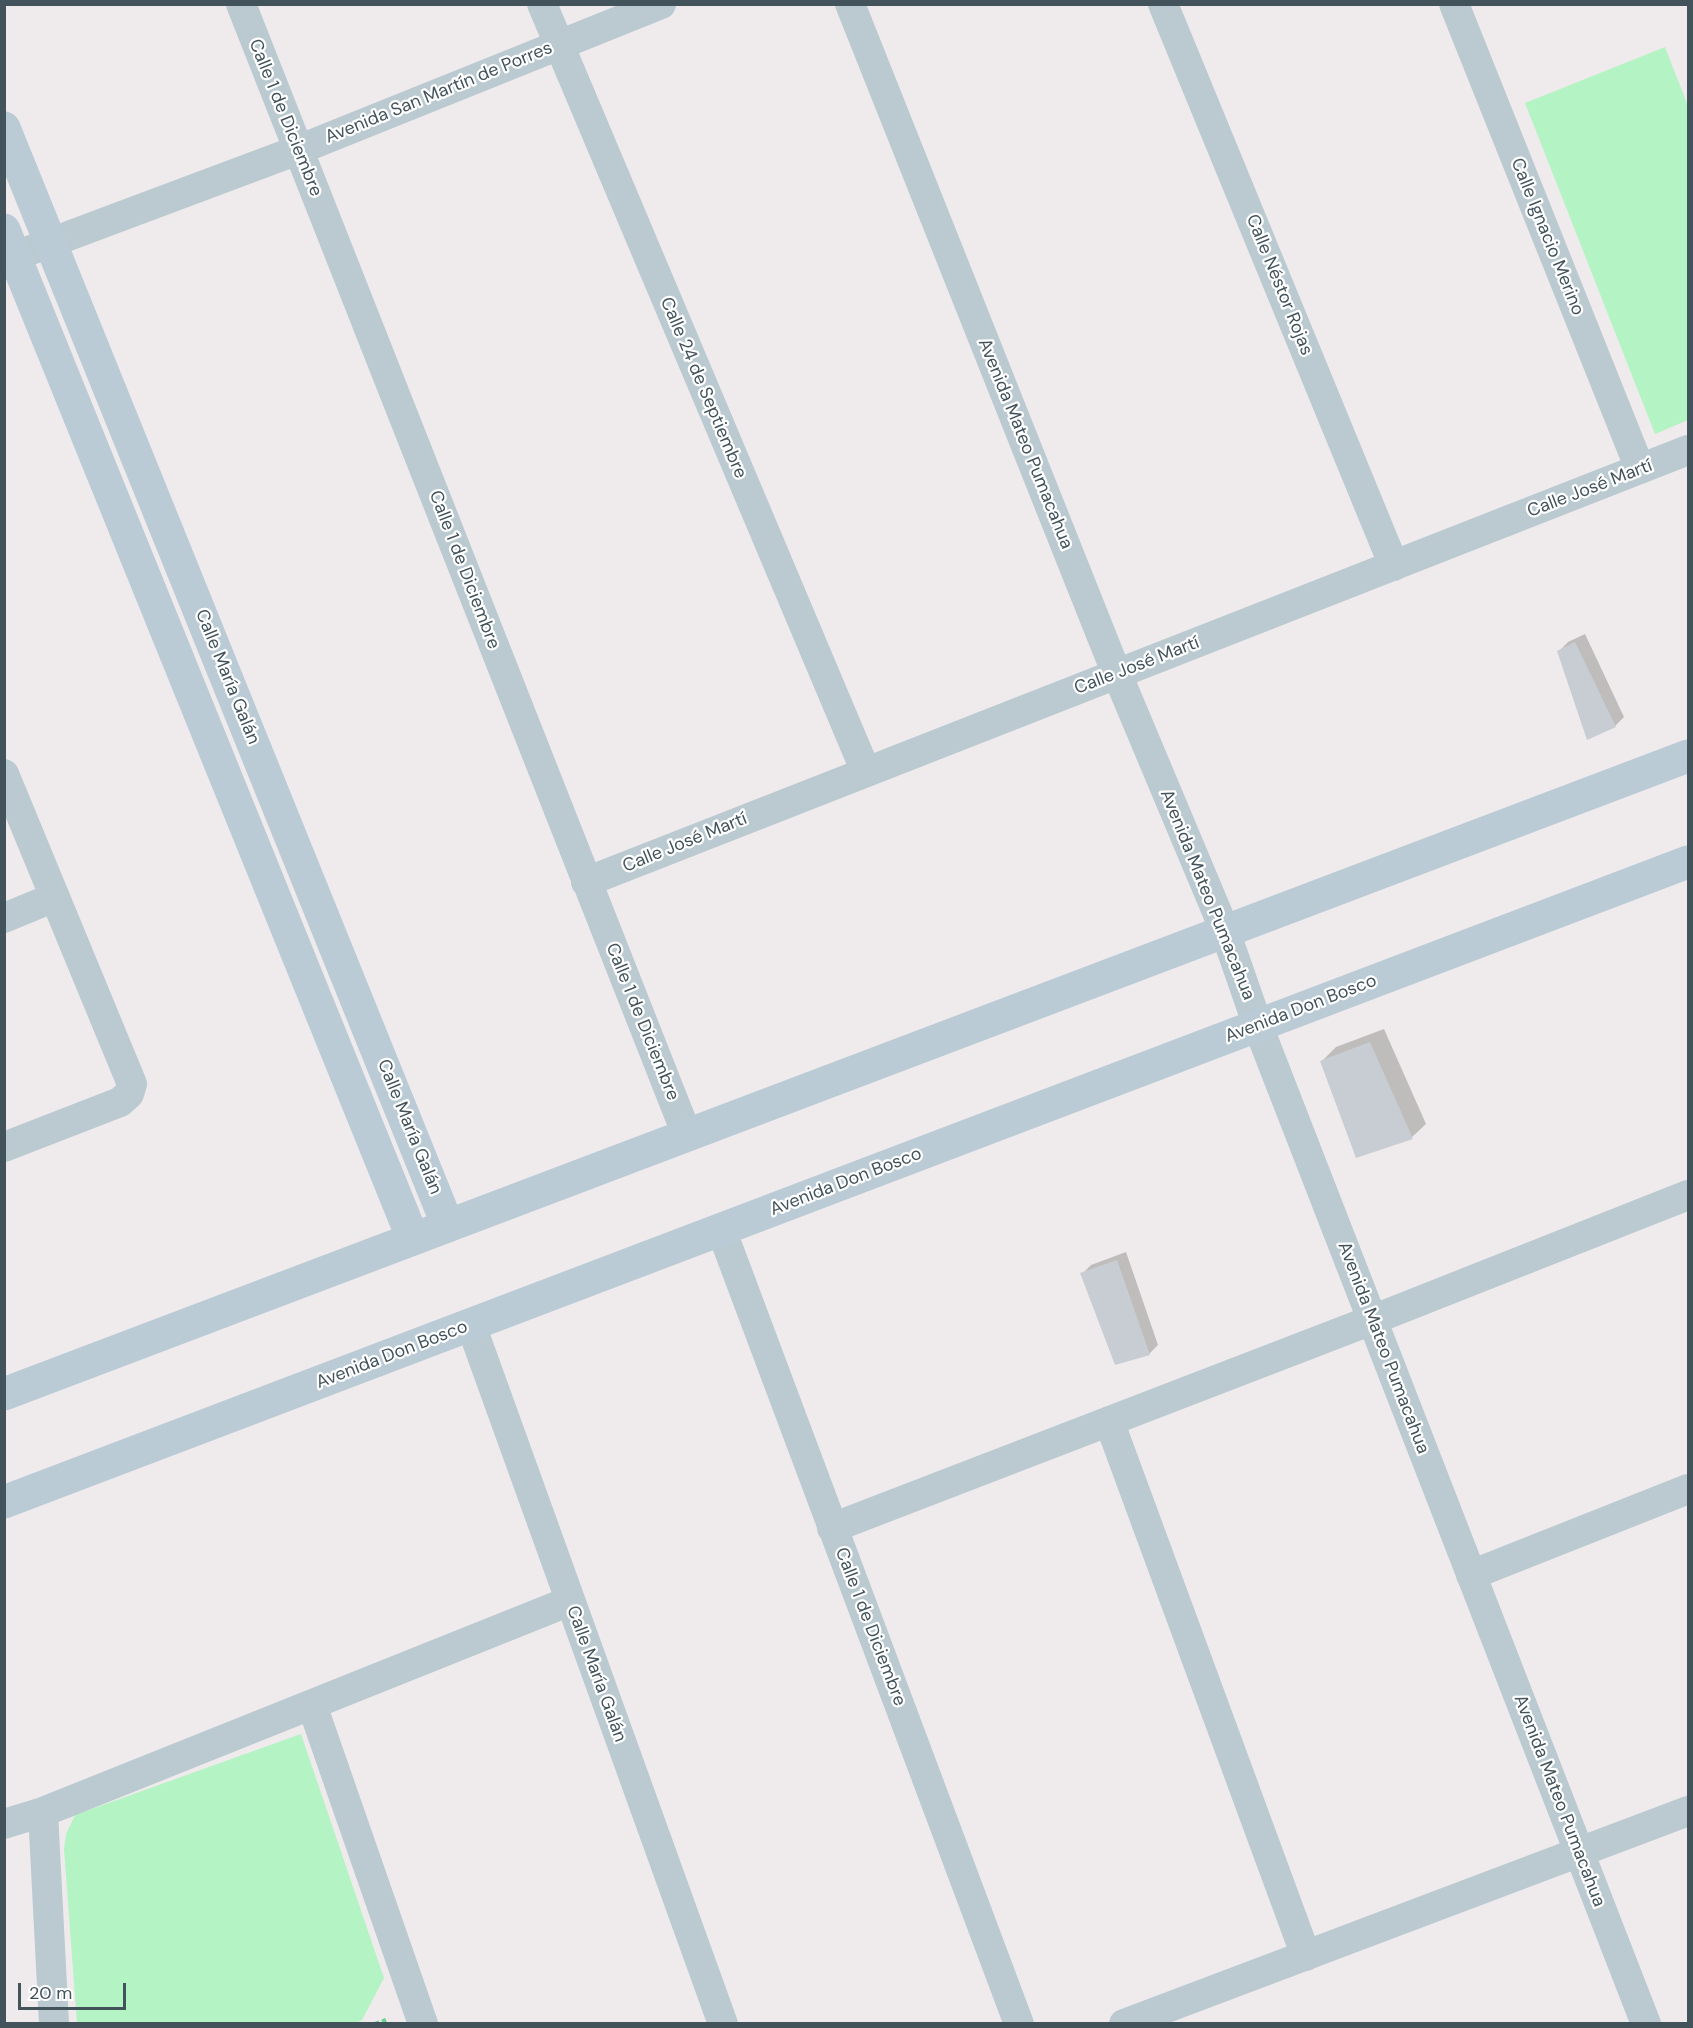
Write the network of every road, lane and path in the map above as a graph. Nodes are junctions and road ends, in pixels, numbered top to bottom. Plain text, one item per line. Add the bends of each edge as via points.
1 (241, 4) edge
2 (542, 4) edge
3 (660, 4) edge
4 (850, 4) edge
5 (1163, 4) edge
6 (1454, 4) edge
7 (558, 45) junction
8 (4, 128) edge
9 (298, 150) junction
10 (10, 243) edge
11 (51, 243) junction
12 (1689, 450) edge
13 (1640, 469) junction
14 (1394, 566) junction
15 (1117, 673) junction
16 (1689, 756) edge
17 (866, 772) junction
18 (4, 774) edge
19 (1689, 862) edge
20 (586, 882) junction
21 (55, 897) junction
22 (4, 918) edge
23 (1225, 931) junction
24 (1258, 1026) junction
25 (687, 1135) junction
26 (4, 1146) edge
27 (1689, 1195) edge
28 (448, 1226) junction
29 (722, 1229) junction
30 (413, 1239) junction
31 (1372, 1320) junction
32 (471, 1325) junction
33 (4, 1394) edge
34 (1109, 1421) junction
35 (1689, 1489) edge
36 (4, 1502) edge
37 (832, 1528) junction
38 (1471, 1575) junction
39 (570, 1602) junction
40 (312, 1705) junction
41 (1689, 1811) edge
42 (43, 1812) junction
43 (4, 1824) edge
44 (1580, 1853) junction
45 (1306, 1956) junction
46 (54, 2024) edge
47 (423, 2024) edge
48 (723, 2024) edge
49 (1019, 2024) edge
50 (1124, 2024) edge
51 (1646, 2024) edge

1 - 9 street, Calle 1 de Diciembre
2 - 7 street, Calle 24 de Septiembre
3 - 7 street, Avenida San Martín de Porres
4 - 15 street, Avenida Mateo Pumacahua
5 - 14 street, Calle Néstor Rojas
6 - 13 street, Calle Ignacio Merino
7 - 9 street, Avenida San Martín de Porres
7 - 17 street, Calle 24 de Septiembre
8 - 11 street, Calle María Galán
9 - 11 street, Avenida San Martín de Porres
9 - 20 street, Calle 1 de Diciembre
10 - 11 street, Avenida San Martín de Porres
10 - 30 street
11 - 28 street, Calle María Galán
12 - 13 street, Calle José Martí
13 - 14 street, Calle José Martí
14 - 15 street, Calle José Martí
15 - 17 street, Calle José Martí
15 - 23 street, Avenida Mateo Pumacahua
16 - 23 street
17 - 20 street, Calle José Martí
18 - 21 street
19 - 24 street, Avenida Don Bosco
20 - 25 street, Calle 1 de Diciembre
21 - 22 street
21 - 26 street via 132,1084 129,1094 120,1101
23 - 24 street, Avenida Mateo Pumacahua
23 - 25 street
24 - 29 street, Avenida Don Bosco
24 - 31 street, Avenida Mateo Pumacahua
25 - 28 street
27 - 31 street
28 - 30 street
29 - 32 street, Avenida Don Bosco
29 - 37 street, Calle 1 de Diciembre
30 - 33 street
31 - 34 street
31 - 38 street, Avenida Mateo Pumacahua
32 - 36 street, Avenida Don Bosco
32 - 39 street, Calle María Galán
34 - 37 street
34 - 45 street
35 - 38 street
37 - 49 street, Calle 1 de Diciembre
38 - 44 street, Avenida Mateo Pumacahua
39 - 40 street
39 - 48 street, Calle María Galán
40 - 42 street
40 - 47 street
41 - 44 street
42 - 43 street
42 - 46 street
44 - 45 street
44 - 51 street, Avenida Mateo Pumacahua
45 - 50 street

